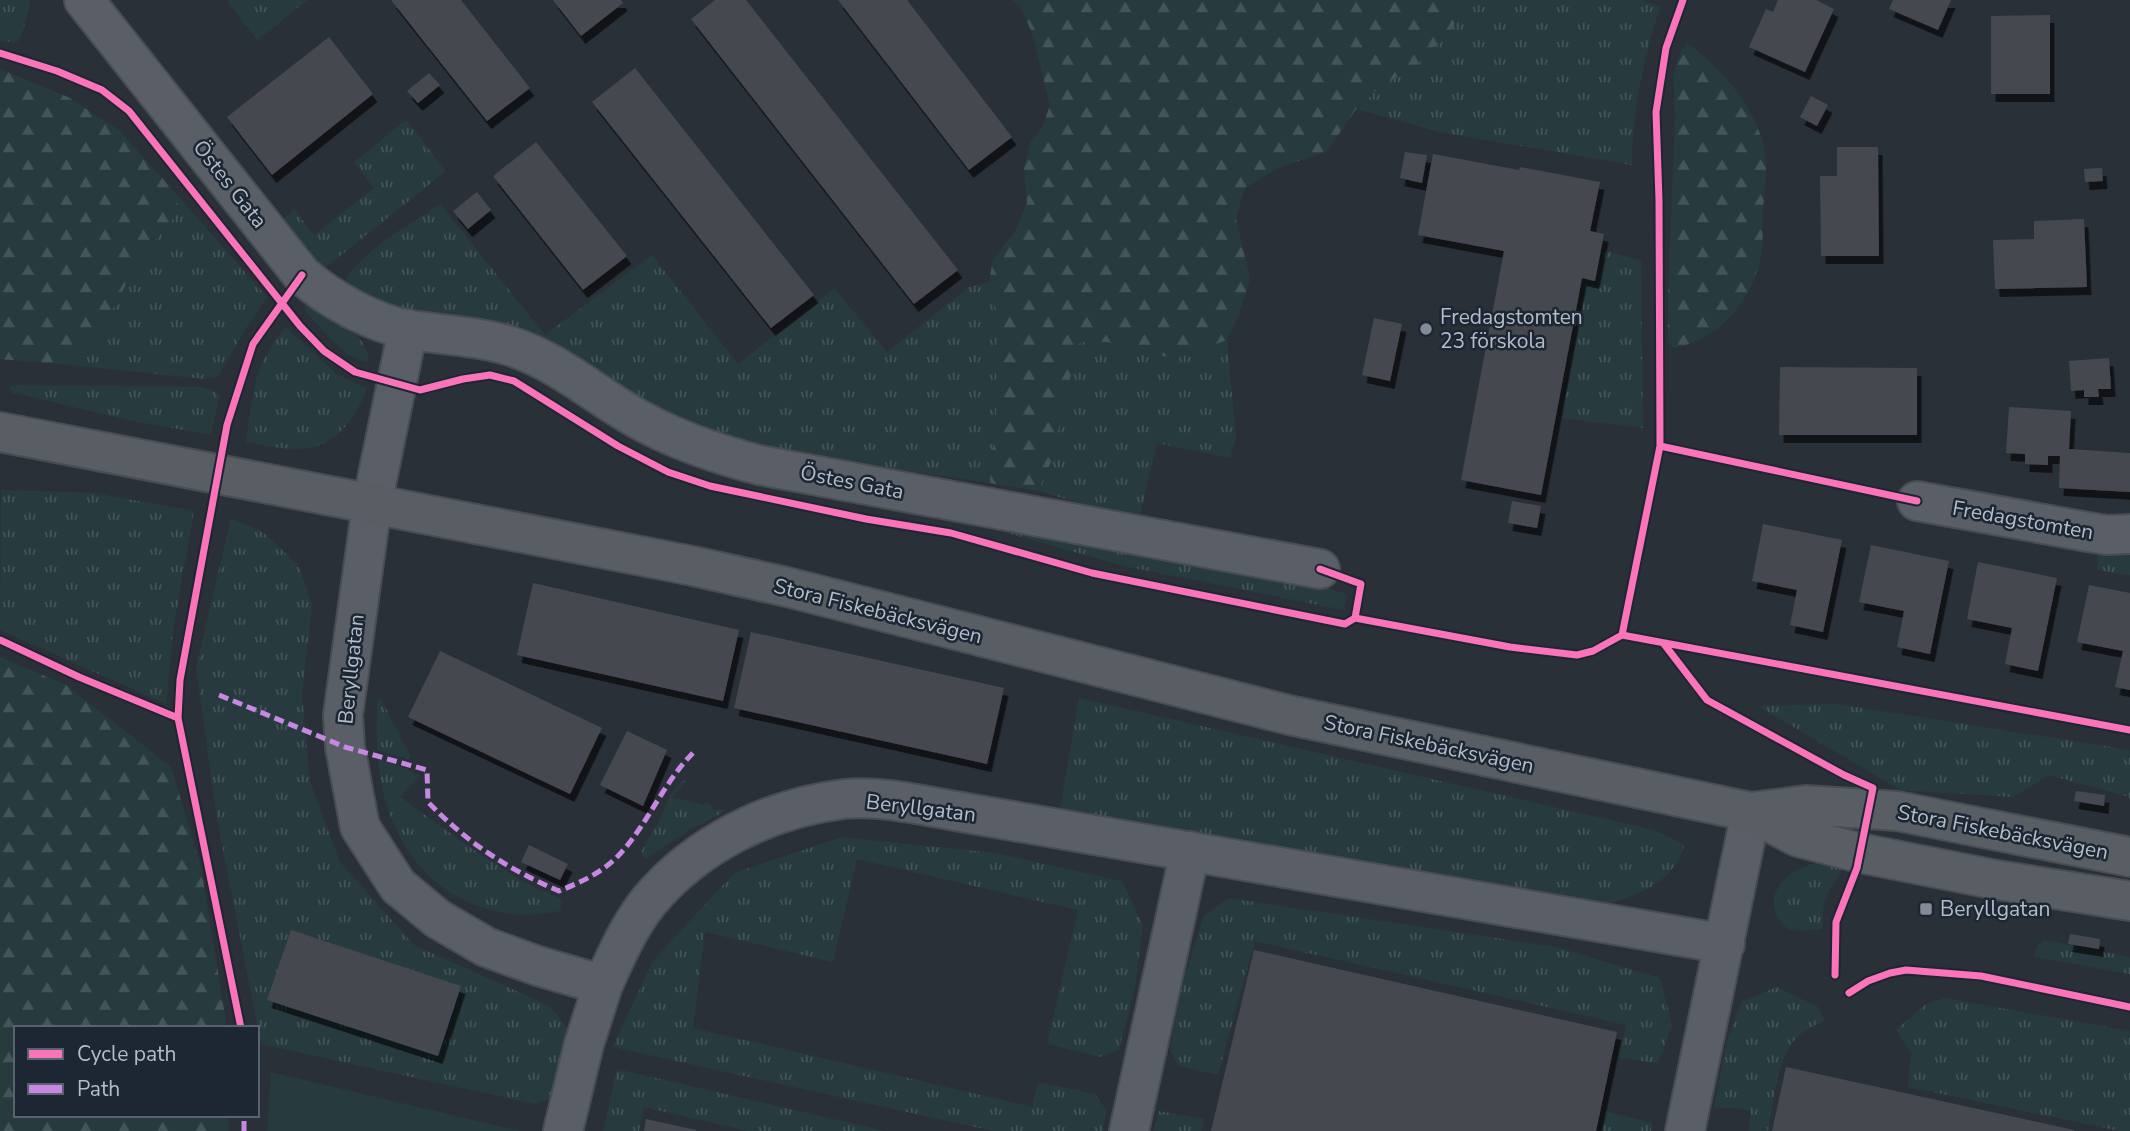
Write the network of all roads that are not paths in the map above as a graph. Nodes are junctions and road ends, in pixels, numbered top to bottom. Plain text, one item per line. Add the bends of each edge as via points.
1 (84, 0) edge
2 (408, 330) junction
3 (0, 432) edge
4 (1917, 501) dead end
5 (372, 504) junction
6 (2130, 534) edge
7 (1320, 569) dead end
8 (1751, 812) junction
9 (1190, 851) junction
10 (2130, 857) edge
11 (2130, 901) edge
12 (1725, 944) junction
13 (603, 985) junction
14 (563, 1131) edge
15 (1129, 1131) edge
16 (1685, 1131) edge

1 - 2 street, Östes Gata via 302,275 351,309
2 - 5 street
2 - 7 street, Östes Gata via 465,335 531,354 638,419 717,454
3 - 5 street, Stora Fiskebäcksvägen
4 - 6 street, Fredagstomten via 2107,535
5 - 8 street, Stora Fiskebäcksvägen via 693,566 1289,715
5 - 13 street, Beryllgatan via 343,715 360,827 398,886 438,919 486,947
8 - 10 street, Stora Fiskebäcksvägen via 1806,805 1897,810
8 - 11 street, Stora Fiskebäcksvägen via 1798,836 1860,853
8 - 12 street
9 - 12 street, Beryllgatan
9 - 13 street, Beryllgatan via 894,801 846,799 771,816 715,843 676,873 648,902 621,943
9 - 15 street
12 - 16 street
13 - 14 street, Beryllgatan

